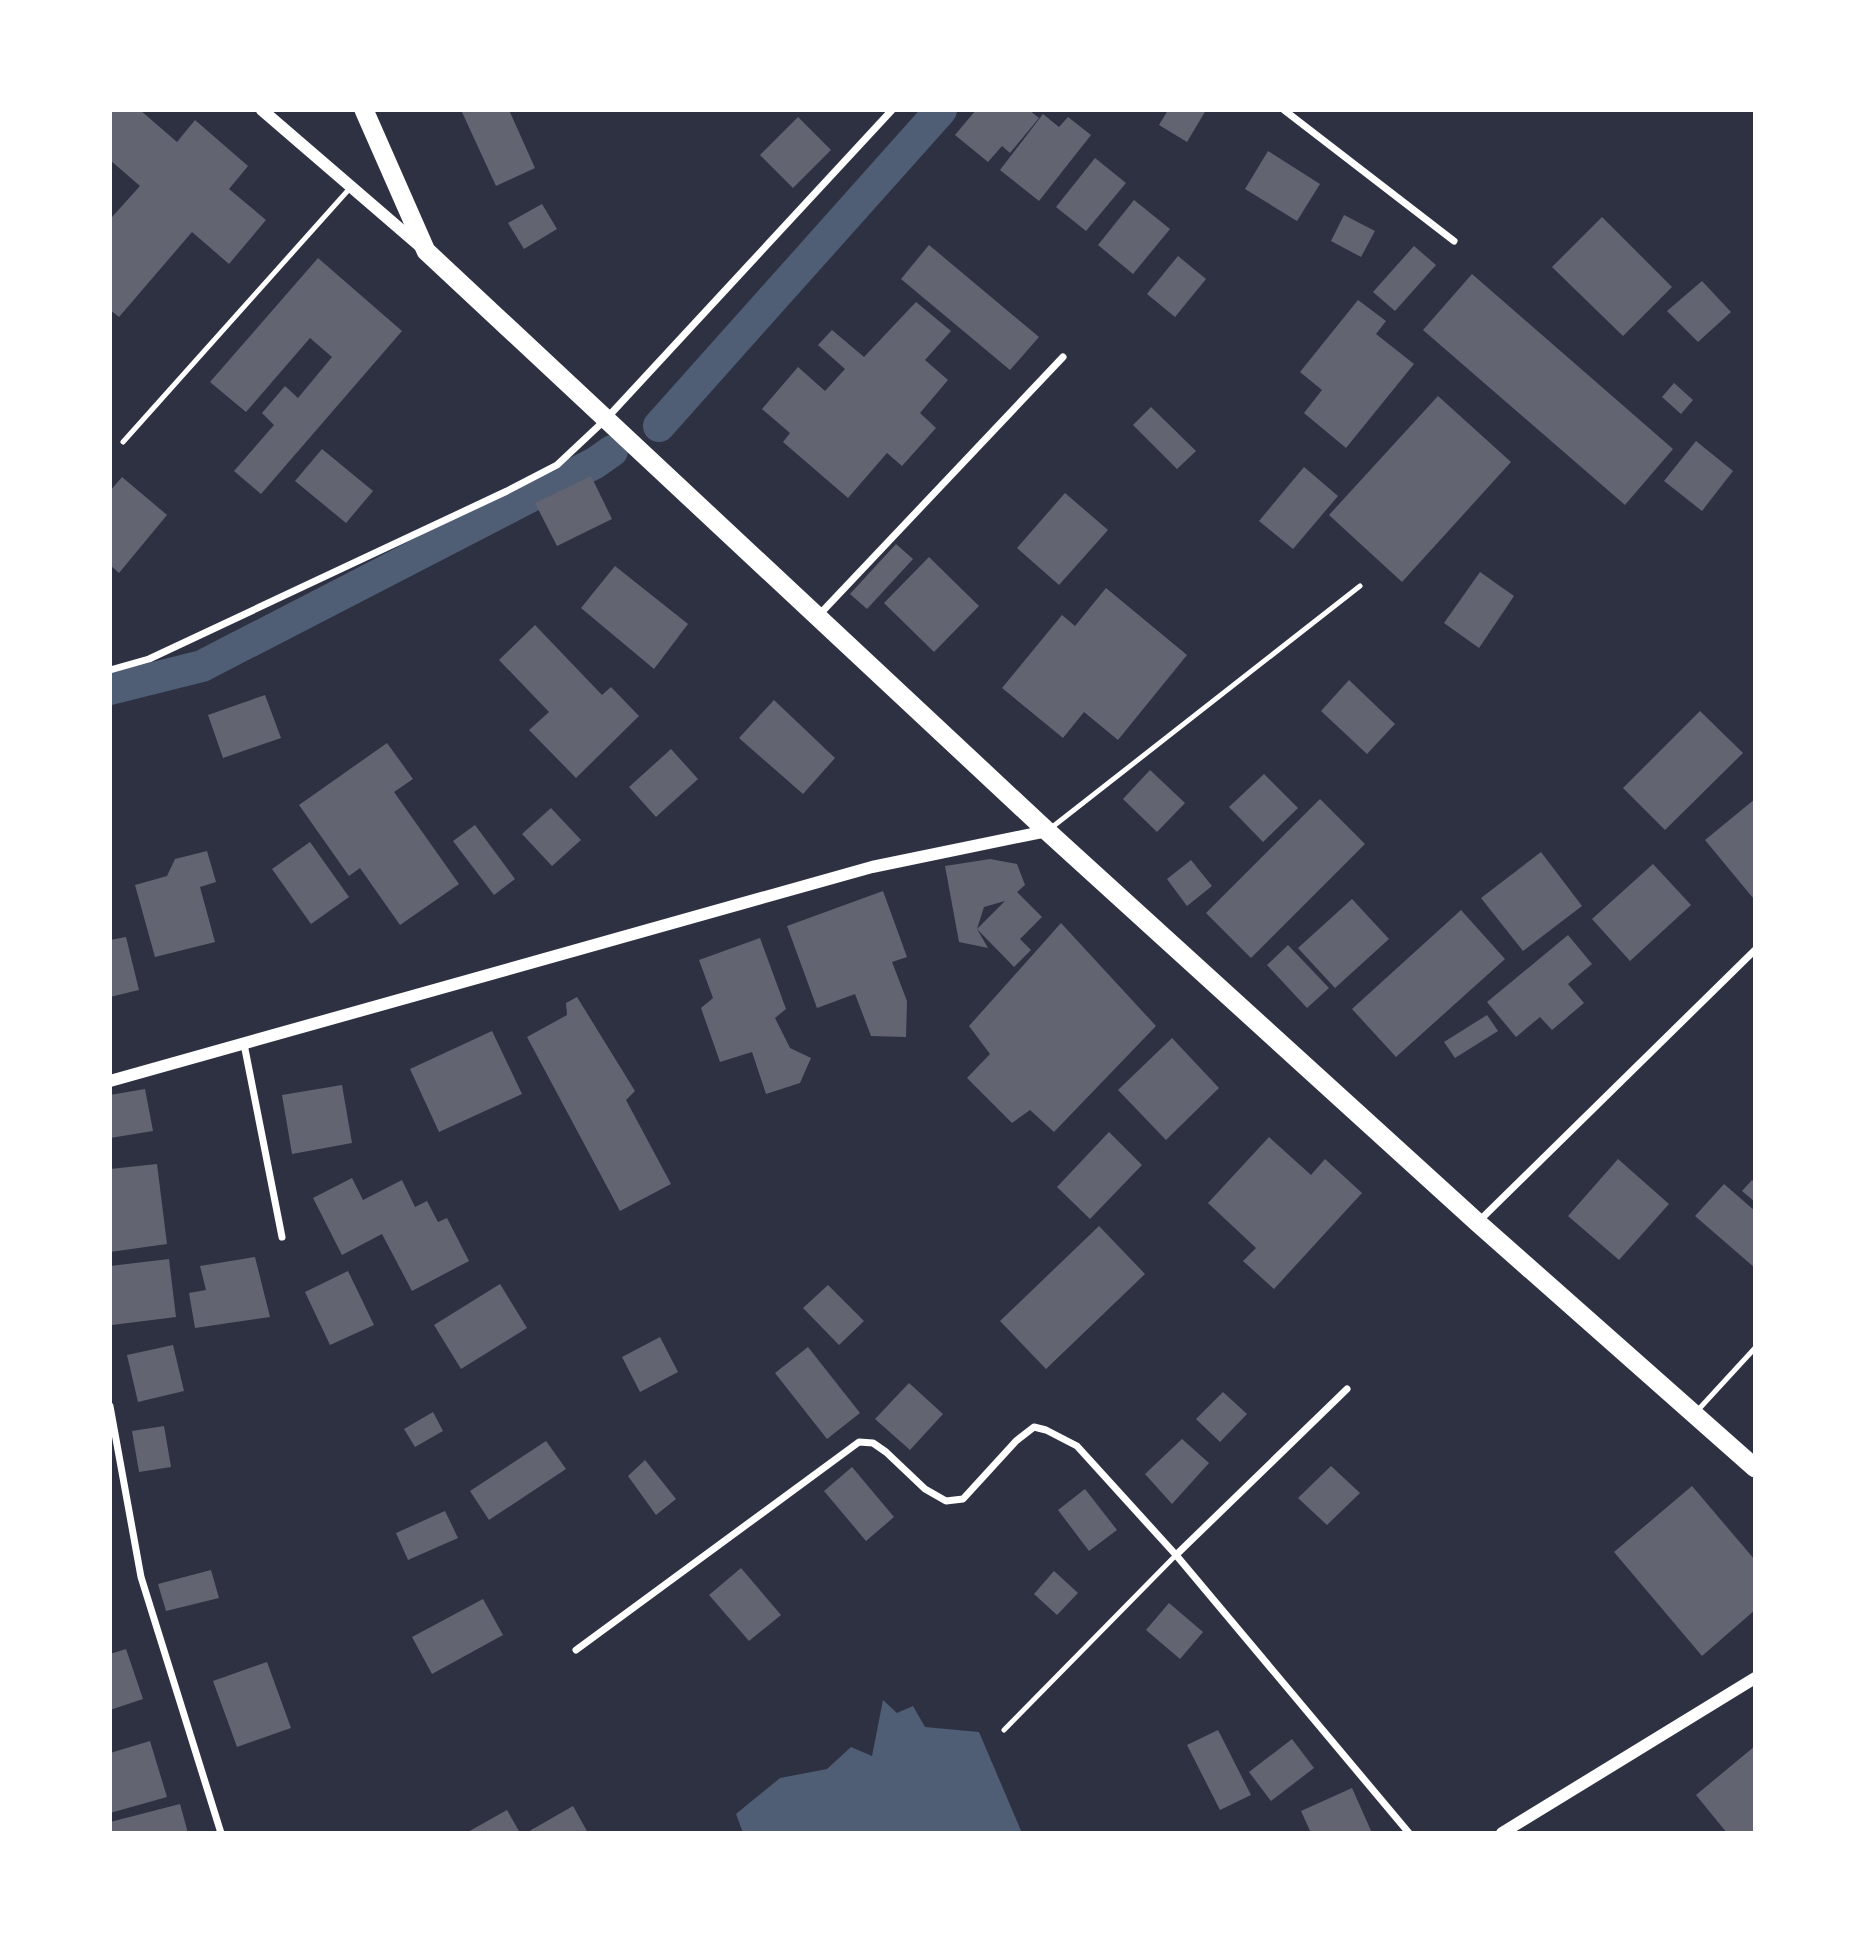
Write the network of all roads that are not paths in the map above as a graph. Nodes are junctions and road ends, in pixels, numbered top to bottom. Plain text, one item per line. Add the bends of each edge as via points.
1 (262, 110) edge
2 (364, 110) edge
3 (892, 110) edge
4 (1284, 110) edge
5 (351, 187) junction
6 (1454, 241) dead end
7 (426, 251) junction
8 (1063, 357) dead end
9 (606, 419) junction
10 (123, 442) dead end
11 (1360, 586) dead end
12 (818, 616) junction
13 (110, 670) edge
14 (1047, 831) junction
15 (1755, 950) edge
16 (244, 1044) junction
17 (110, 1082) edge
18 (1478, 1223) junction
19 (282, 1237) dead end
20 (1755, 1348) edge
21 (1347, 1389) dead end
22 (110, 1406) edge
23 (1694, 1415) junction
24 (1755, 1468) edge
25 (1177, 1555) junction
26 (576, 1650) dead end
27 (1755, 1678) edge
28 (1004, 1730) dead end
29 (221, 1833) edge
30 (1409, 1833) edge
31 (1503, 1833) edge

1 - 5 street
2 - 7 highway
3 - 9 street
4 - 6 street
5 - 7 street
5 - 10 lane
7 - 9 highway
8 - 12 street
9 - 12 highway
9 - 13 street via 557,465 506,491 149,659
11 - 14 lane
12 - 14 highway
14 - 16 street via 872,867
14 - 18 highway
15 - 18 street
16 - 17 street
16 - 19 street
18 - 23 highway
20 - 23 lane
21 - 25 street
22 - 29 street via 141,1577
23 - 24 highway
25 - 26 street via 1077,1446 1045,1430 1034,1427 962,1499 946,1501 925,1489 873,1443 859,1442
25 - 28 lane
25 - 30 street
27 - 31 street

